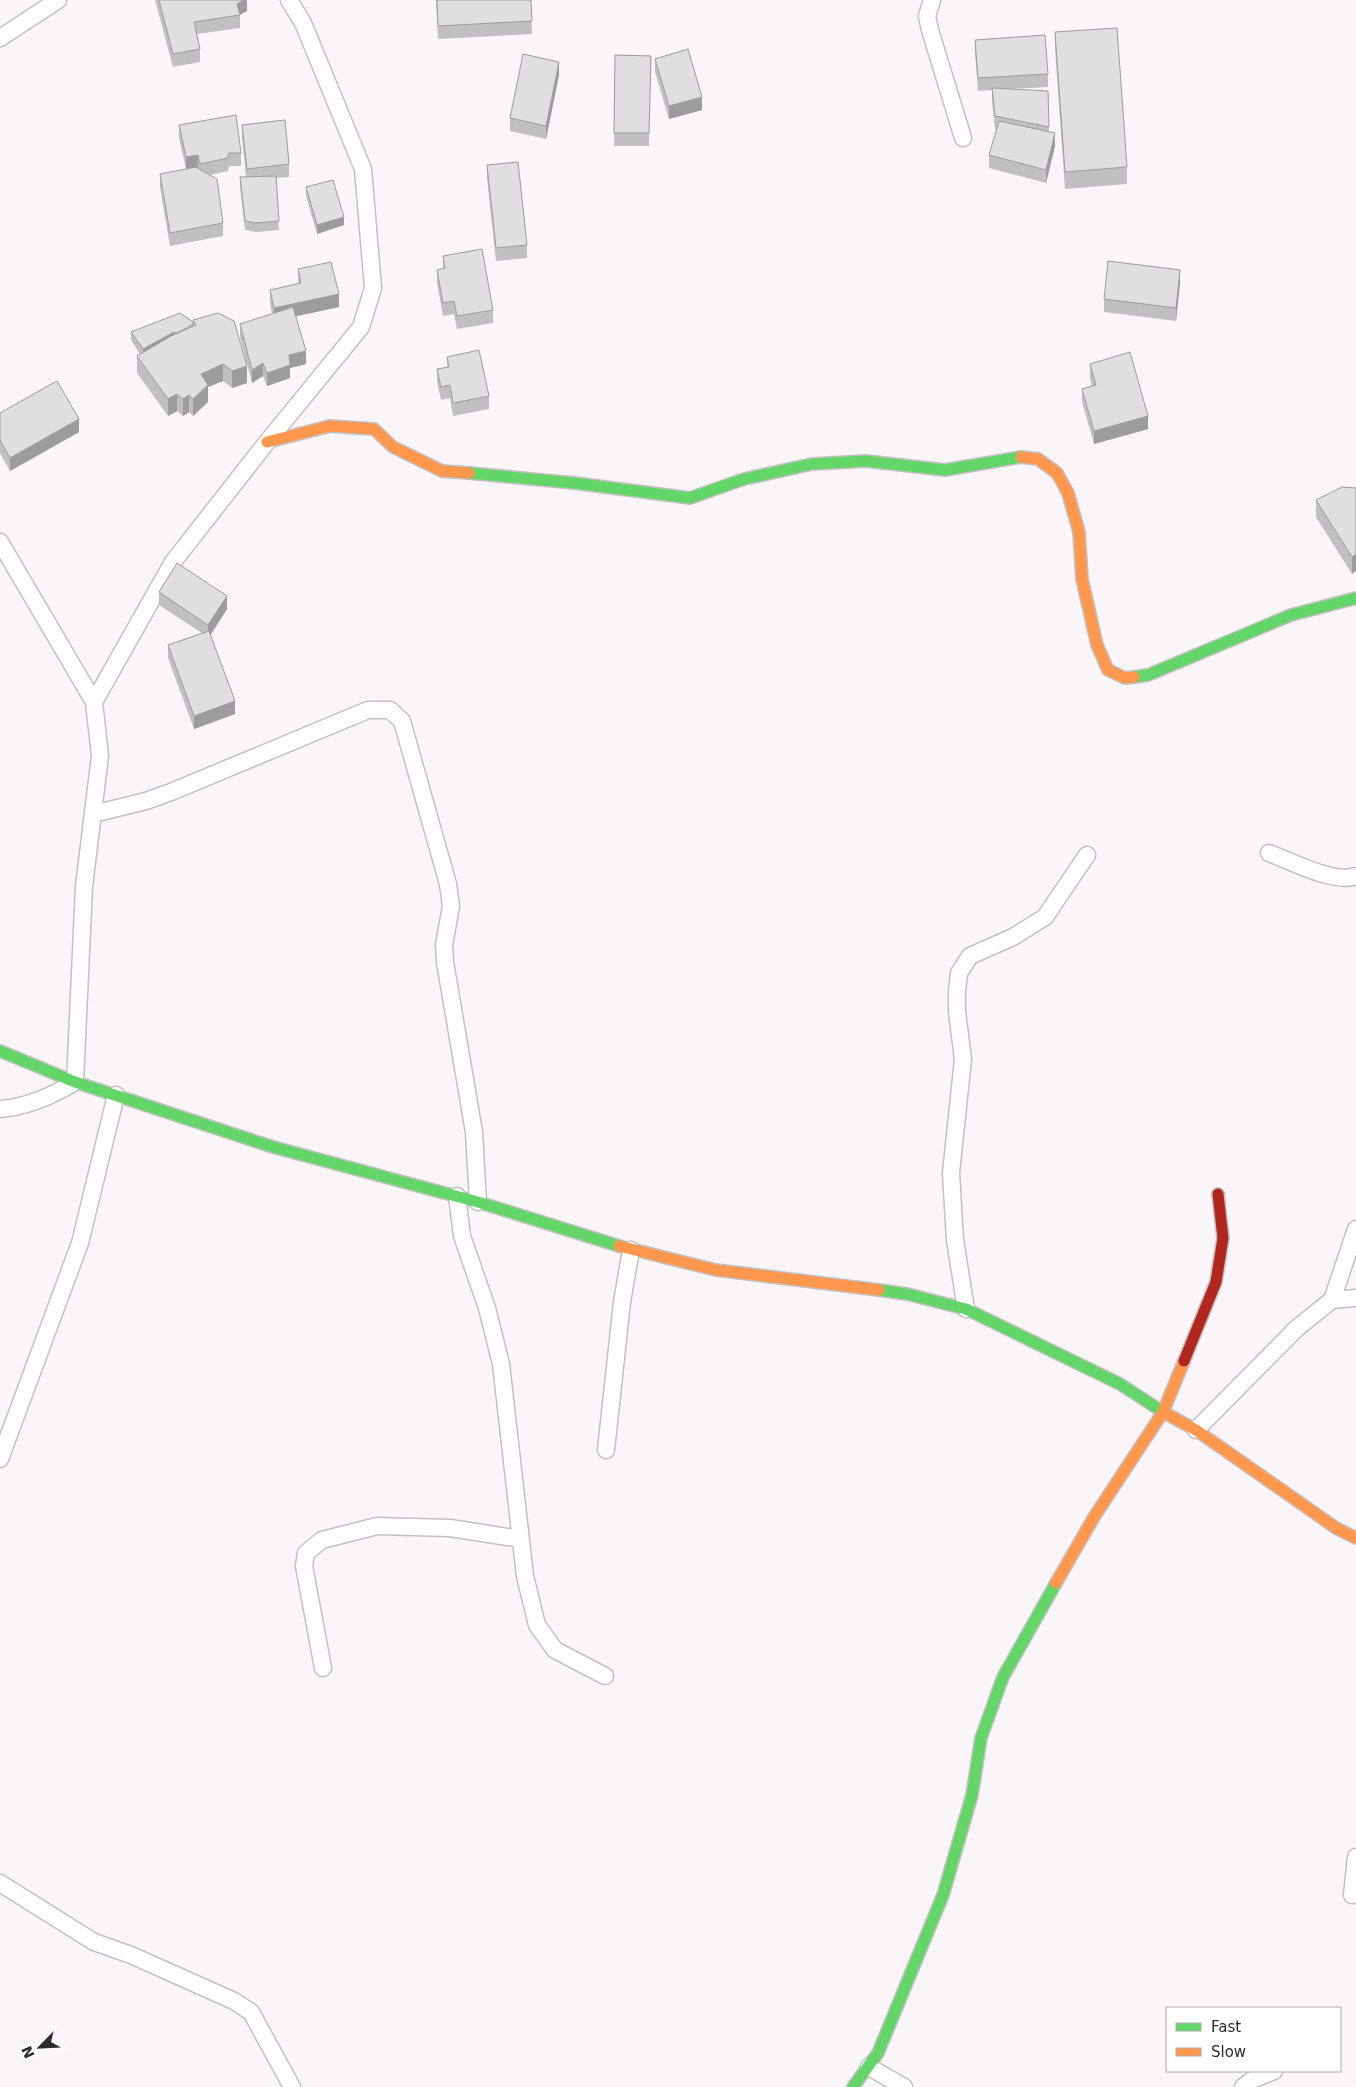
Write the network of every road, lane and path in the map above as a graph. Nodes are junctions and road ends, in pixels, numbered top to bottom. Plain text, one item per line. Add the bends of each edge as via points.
1 (58, 0) edge
2 (289, 0) edge
3 (932, 0) edge
4 (0, 38) edge
5 (963, 138) dead end
6 (267, 442) junction
7 (0, 542) edge
8 (1356, 598) edge
9 (94, 702) junction
10 (93, 814) junction
11 (1269, 853) dead end
12 (1087, 855) dead end
13 (1356, 876) edge
14 (0, 1051) edge
15 (76, 1082) junction
16 (116, 1095) junction
17 (0, 1109) edge
18 (1218, 1194) dead end
19 (457, 1196) junction
20 (478, 1202) junction
21 (1356, 1228) edge
22 (631, 1250) junction
23 (1356, 1298) edge
24 (1332, 1300) junction
25 (966, 1309) junction
26 (1163, 1412) junction
27 (1196, 1430) junction
28 (606, 1450) dead end
29 (0, 1459) edge
30 (1356, 1538) edge
31 (521, 1539) junction
32 (323, 1668) dead end
33 (605, 1676) dead end
34 (1356, 1857) edge
35 (0, 1883) edge
36 (1352, 1895) dead end
37 (868, 2068) junction
38 (1272, 2072) edge
39 (292, 2087) edge
40 (853, 2087) edge
41 (904, 2087) edge
42 (1243, 2087) edge

1 - 4 street
2 - 6 street via 303,23 363,169 373,288 361,327
3 - 5 street via 927,16 930,30
6 - 8 street via 330,426 374,429 392,447 442,471 690,498 744,479 812,464 866,461 945,470 1024,456 1038,459 1057,473 1068,493 1079,532 1082,579 1097,645 1108,670 1125,678 1148,674 1291,615
6 - 9 street via 173,562
7 - 9 street
9 - 10 street via 100,756
10 - 15 street via 84,886
10 - 20 street via 171,792 368,710 390,710 402,721 448,884 451,906 444,945 445,962 474,1132
11 - 13 street via 1333,877
12 - 25 street via 1045,917 1013,937 970,956 959,973 957,1012 963,1059 951,1173 955,1240
14 - 15 street
15 - 16 street
15 - 17 street via 48,1098
16 - 19 street via 273,1147
16 - 29 street via 80,1243
18 - 26 street via 1223,1238 1216,1282
19 - 20 street
19 - 31 street via 462,1236 487,1308 501,1364
20 - 22 street
21 - 24 street
22 - 25 street via 716,1270 907,1294
22 - 28 street
23 - 24 street
24 - 27 street via 1298,1328
25 - 26 street via 1120,1384
26 - 27 street
26 - 37 street via 1094,1517 1003,1677 981,1738 972,1795 943,1895 878,2053
27 - 30 street via 1336,1528
31 - 32 street via 450,1528 376,1526 322,1540 306,1553 304,1566
31 - 33 street via 525,1576 537,1625 555,1650
34 - 36 street
35 - 39 street via 94,1942 131,1955 252,2012
37 - 40 street
37 - 41 street
38 - 42 street

